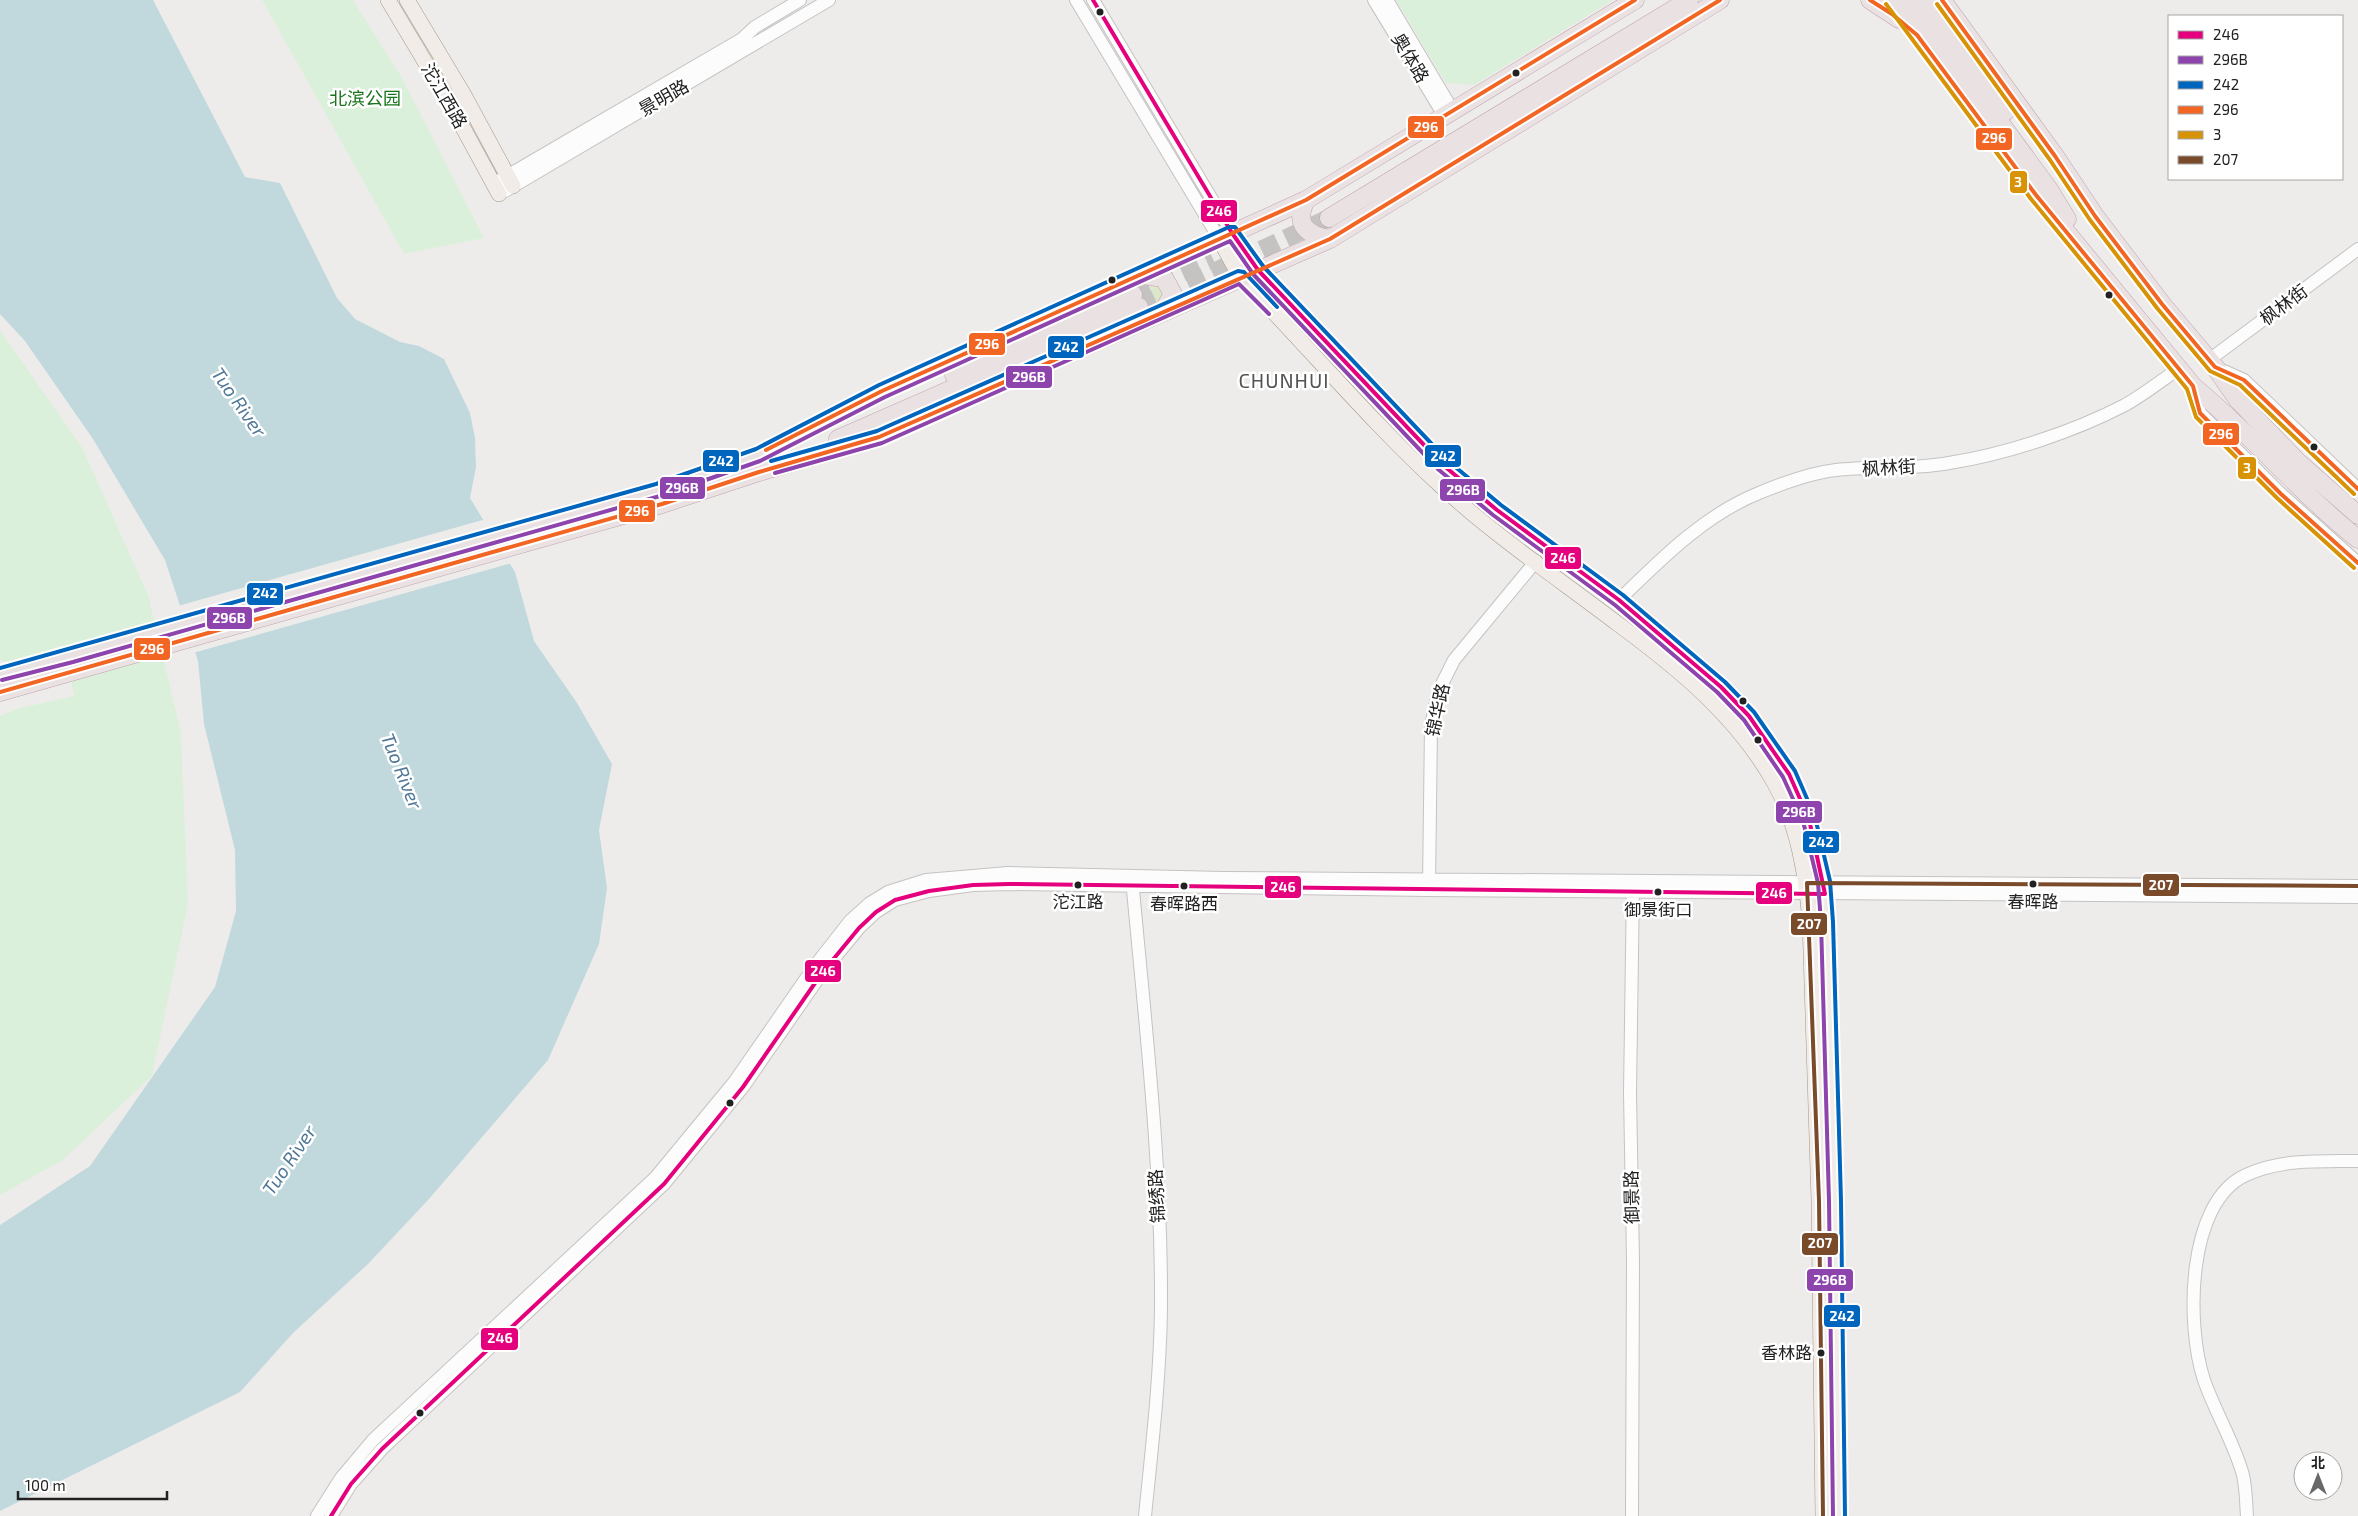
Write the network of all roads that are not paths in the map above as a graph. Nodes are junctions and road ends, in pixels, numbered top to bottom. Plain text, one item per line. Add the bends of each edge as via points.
1 (388, 0) edge
2 (407, 0) edge
3 (800, 0) edge
4 (829, 0) edge
5 (1076, 0) edge
6 (1093, 0) edge
7 (1374, 0) edge
8 (1387, 0) edge
9 (1635, 0) edge
10 (1668, 0) edge
11 (1689, 0) edge
12 (1720, 0) edge
13 (1870, 0) edge
14 (1891, 0) edge
15 (1910, 0) edge
16 (1926, 0) edge
17 (1942, 0) edge
18 (1947, 0) edge
19 (1955, 19) junction
20 (1917, 35) junction
21 (1981, 86) junction
22 (1449, 114) junction
23 (510, 181) junction
24 (496, 190) joint
25 (1306, 200) junction
26 (2095, 216) junction
27 (1226, 236) junction
28 (1330, 239) junction
29 (2358, 249) edge
30 (2094, 266) junction
31 (1258, 270) junction
32 (1143, 275) junction
33 (1240, 277) junction
34 (1136, 301) tunnel mouth
35 (1164, 311) junction
36 (2212, 364) junction
37 (2178, 369) junction
38 (2193, 386) junction
39 (758, 463) junction
40 (2358, 488) edge
41 (2358, 515) edge
42 (2358, 539) edge
43 (1538, 563) junction
44 (2358, 563) edge
45 (1619, 600) junction
46 (73, 663) junction
47 (0, 668) edge
48 (0, 674) edge
49 (0, 692) edge
50 (0, 700) edge
51 (1133, 881) junction
52 (1432, 885) junction
53 (1632, 885) junction
54 (2358, 886) edge
55 (1807, 888) junction
56 (1825, 888) junction
57 (909, 890) junction
58 (2358, 897) edge
59 (2358, 1161) edge
60 (318, 1516) edge
61 (331, 1516) edge
62 (1145, 1516) edge
63 (1632, 1516) edge
64 (1823, 1516) edge
65 (1839, 1516) edge
66 (2247, 1516) edge

1 - 24 main road, 沱江西路 via 449,102
2 - 23 main road, 沱江西路 via 464,95
3 - 23 street, 景明路
4 - 23 street, 景明路
5 - 27 street
6 - 27 street
7 - 22 street, 奥体路
8 - 22 street, 奥体路
9 - 22 highway
10 - 11 highway via 1326,214
12 - 28 highway
13 - 20 highway
14 - 20 highway
15 - 21 highway
16 - 21 highway
17 - 19 highway
18 - 19 highway
19 - 26 highway
20 - 30 highway via 2036,196
21 - 26 highway via 2052,172
21 - 30 highway via 2048,188
22 - 25 highway
23 - 24 street, 景明路
25 - 27 highway
25 - 28 highway via 1300,211 1300,221 1316,236
26 - 36 highway
27 - 31 main road
27 - 32 highway
27 - 33 main road
28 - 31 highway
29 - 36 street, 枫林街
30 - 37 highway
31 - 33 highway
31 - 45 main road via 1443,465 1497,510
32 - 35 highway via 1164,278 1170,284 1173,294
32 - 39 highway via 882,391
33 - 35 highway
33 - 43 main road via 1439,484 1476,517
34 - 39 highway
35 - 39 highway via 879,437
36 - 40 street via 2244,380
36 - 41 highway via 2238,400
37 - 38 highway
37 - 45 street, 枫林街 via 2126,405 2064,431 1991,455 1910,468 1835,470 1758,494 1718,516 1670,550
38 - 42 highway
38 - 44 street via 2200,414 2226,442
39 - 46 highway via 660,497
43 - 52 street, 锦华路 via 1454,660 1438,692 1431,726
43 - 55 main road via 1659,654 1727,717 1776,785 1794,829
45 - 56 main road via 1721,687 1764,735 1789,774 1809,819
46 - 47 main road
46 - 48 highway
46 - 49 highway
46 - 50 main road
51 - 52 street
51 - 57 street via 975,874 926,880
51 - 62 street, 锦绣路 via 1152,1088 1161,1308 1159,1375
52 - 53 street
53 - 55 street
53 - 63 street, 御景路
54 - 56 street
55 - 56 street
55 - 64 main road via 1819,1201
56 - 58 street
56 - 65 main road via 1835,1182
57 - 60 street via 888,892 850,921 735,1081 655,1178 373,1440 341,1478
57 - 61 street via 859,928 822,973 743,1087 664,1184 382,1450 350,1484
59 - 66 street via 2311,1161 2265,1168 2244,1176 2222,1192 2202,1234 2193,1286 2192,1315 2204,1378 2243,1475

